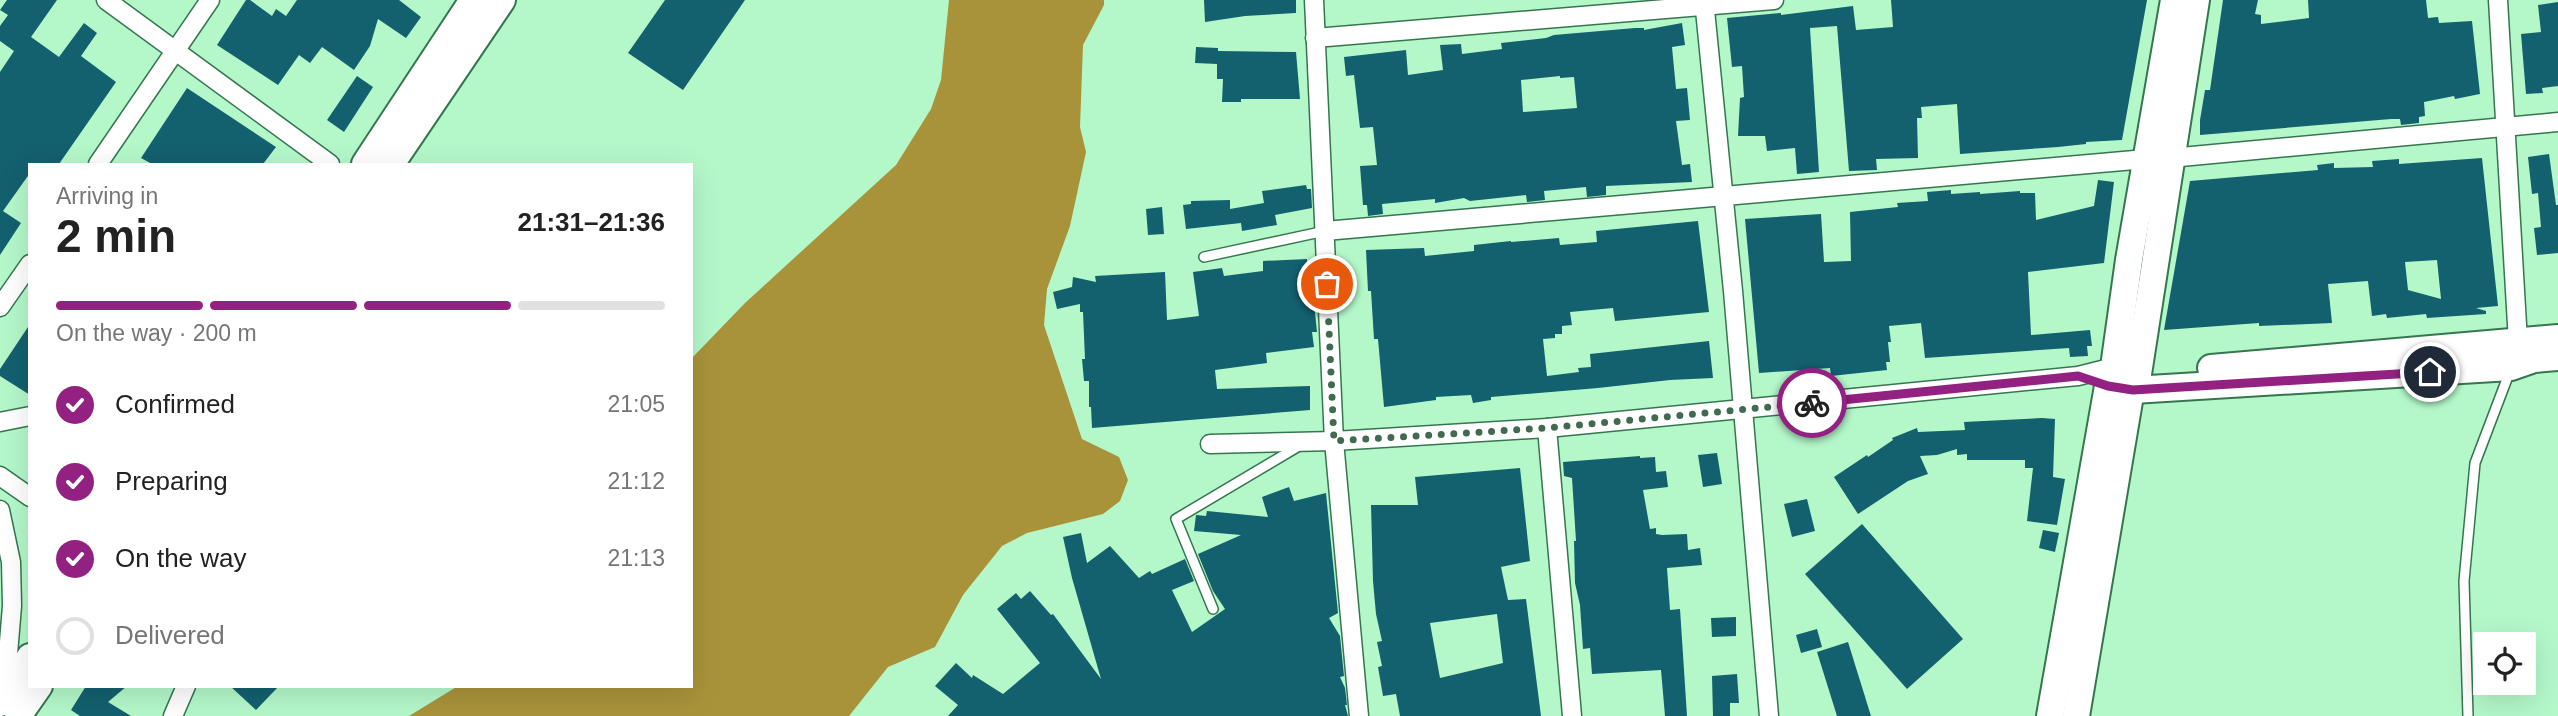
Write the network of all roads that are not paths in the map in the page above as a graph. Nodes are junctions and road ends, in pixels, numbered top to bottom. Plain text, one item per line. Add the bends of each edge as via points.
1 (106, 0) edge
2 (210, 0) edge
3 (473, 0) edge
4 (502, 0) edge
5 (1314, 0) edge
6 (1774, 0) edge
7 (2174, 0) edge
8 (2196, 0) edge
9 (2498, 0) edge
10 (1704, 3) edge
11 (1315, 38) junction
12 (176, 50) junction
13 (2558, 122) edge
14 (2505, 125) junction
15 (2158, 159) junction
16 (99, 163) edge
17 (329, 163) edge
18 (366, 163) edge
19 (392, 163) edge
20 (1724, 196) junction
21 (1325, 232) junction
22 (1204, 257) dead end
23 (28, 267) edge
24 (0, 307) edge
25 (2558, 338) edge
26 (2518, 342) junction
27 (2558, 357) edge
28 (2511, 367) junction
29 (2123, 379) junction
30 (1742, 410) junction
31 (28, 416) edge
32 (0, 422) edge
33 (1547, 428) junction
34 (1334, 441) junction
35 (1306, 442) junction
36 (1210, 444) dead end
37 (0, 477) edge
38 (28, 496) edge
39 (0, 510) edge
40 (1213, 609) dead end
41 (28, 661) edge
42 (36, 688) edge
43 (185, 688) edge
44 (8, 705) edge
45 (173, 716) edge
46 (1359, 716) edge
47 (1572, 716) edge
48 (1769, 716) edge
49 (2050, 716) edge
50 (2076, 716) edge
51 (2468, 716) edge

1 - 12 street
2 - 12 street
3 - 18 street
4 - 19 street
5 - 11 street
6 - 10 street
7 - 15 street
8 - 15 street
9 - 14 street
10 - 11 street
10 - 20 street
11 - 21 street
12 - 16 street
12 - 17 street
13 - 14 street
14 - 15 street
14 - 26 street
15 - 20 street
15 - 29 street
20 - 21 street
20 - 30 street
21 - 22 lane
21 - 34 street
23 - 24 street
25 - 26 street
26 - 29 street
27 - 28 street
28 - 29 street
28 - 51 lane via 2475,463 2464,581
29 - 30 street via 2078,376
29 - 49 street
29 - 50 street via 2129,401
30 - 33 street
30 - 48 street
31 - 32 street
33 - 34 street
33 - 47 street
34 - 35 street
34 - 46 street
35 - 36 street
35 - 40 lane via 1176,519
37 - 38 street
39 - 44 street via 11,562
41 - 44 street
42 - 44 street
43 - 45 street

